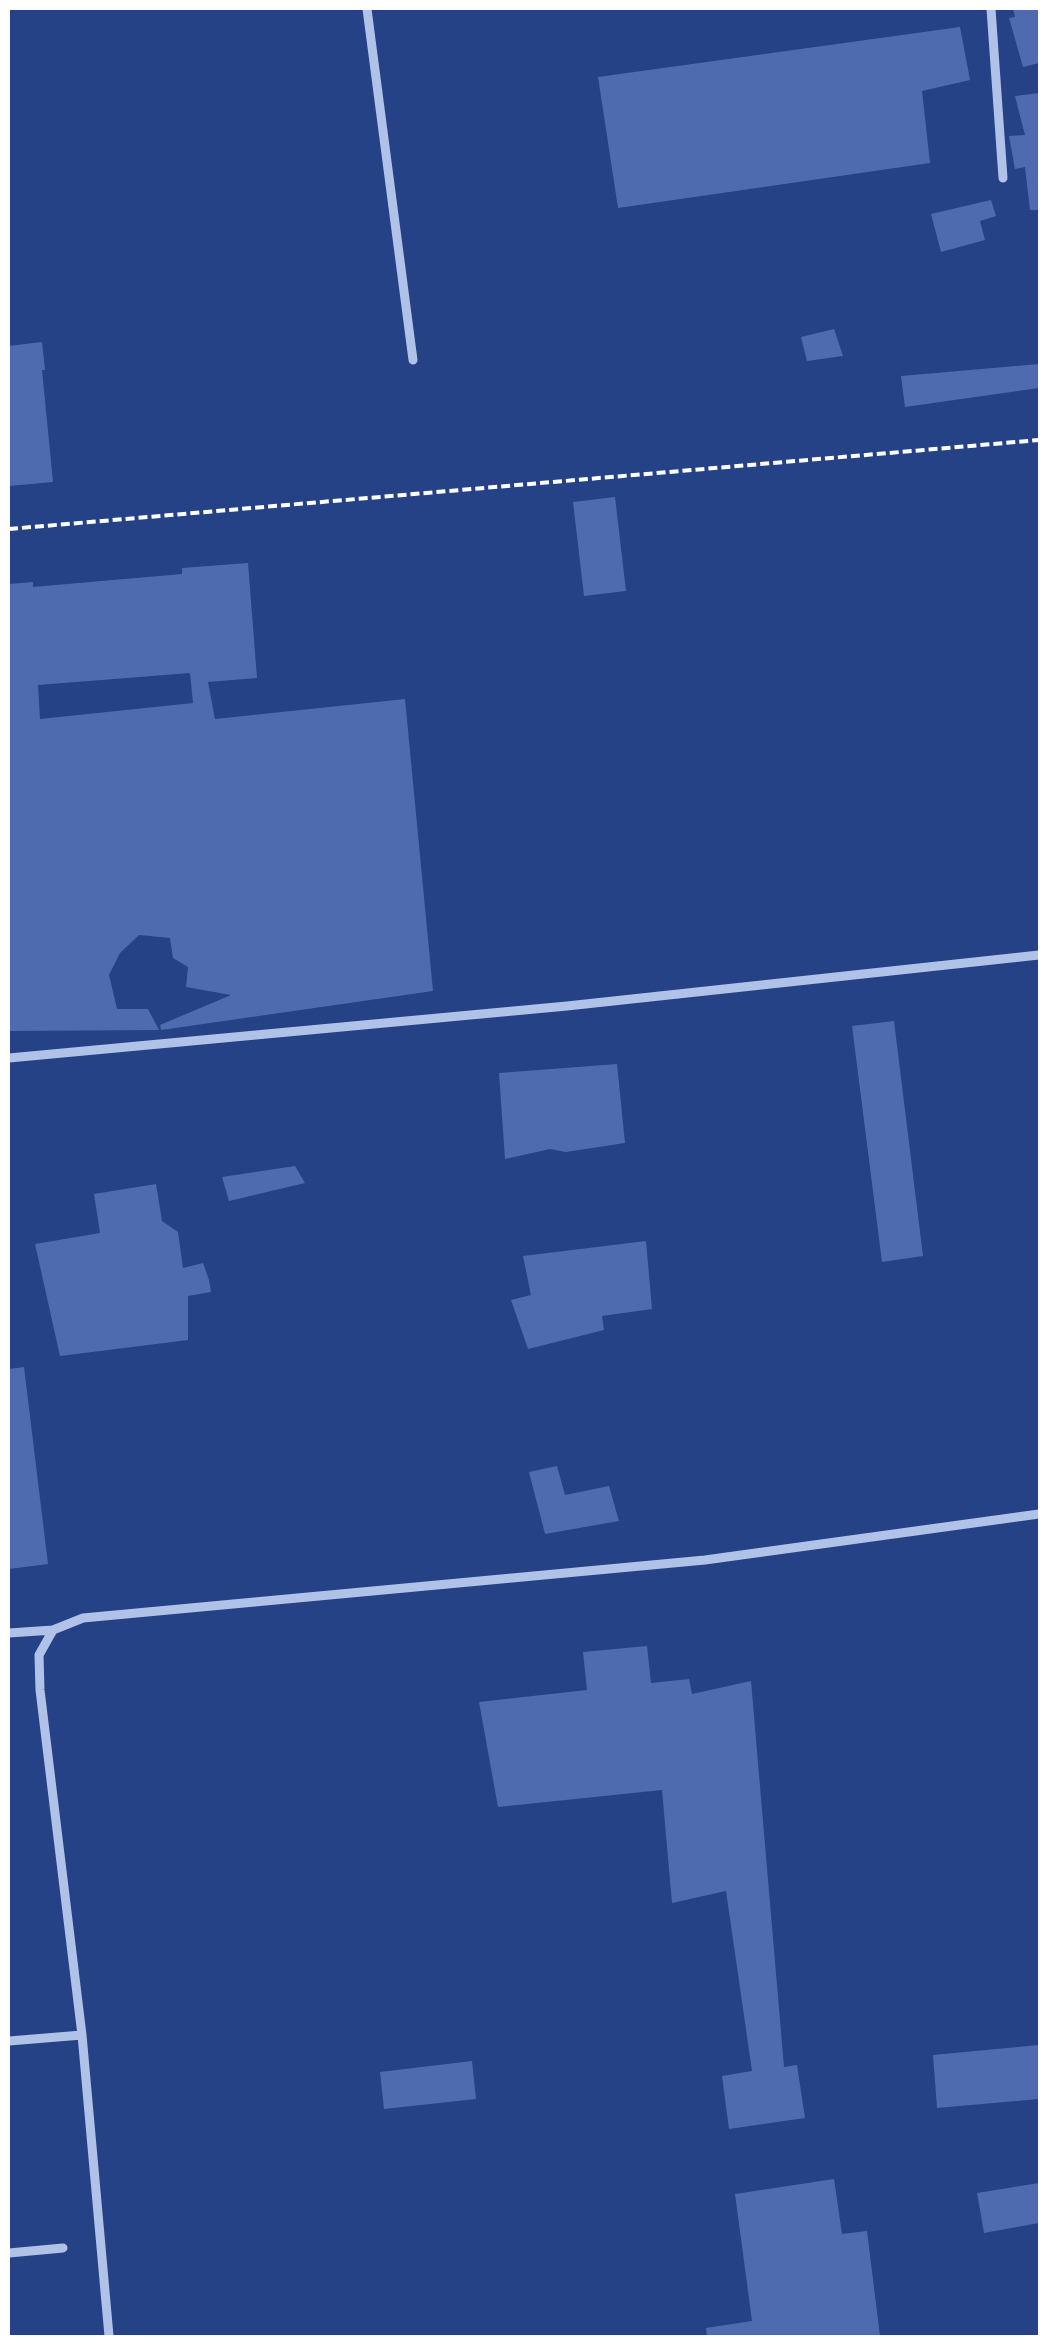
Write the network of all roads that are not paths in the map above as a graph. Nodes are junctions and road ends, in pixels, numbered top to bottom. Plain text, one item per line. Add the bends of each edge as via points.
1 (367, 9) edge
2 (991, 9) edge
3 (1003, 178) dead end
4 (413, 360) dead end
5 (1039, 955) edge
6 (9, 1058) edge
7 (1039, 1514) edge
8 (53, 1630) junction
9 (9, 1633) edge
10 (82, 2035) junction
11 (9, 2041) edge
12 (63, 2248) dead end
13 (9, 2253) edge
14 (109, 2336) edge

1 - 4 street
2 - 3 street
5 - 6 street via 567,1006
7 - 8 street via 705,1560 83,1618
8 - 9 street
8 - 10 street via 39,1654 40,1690
10 - 11 street
10 - 14 street
12 - 13 street

